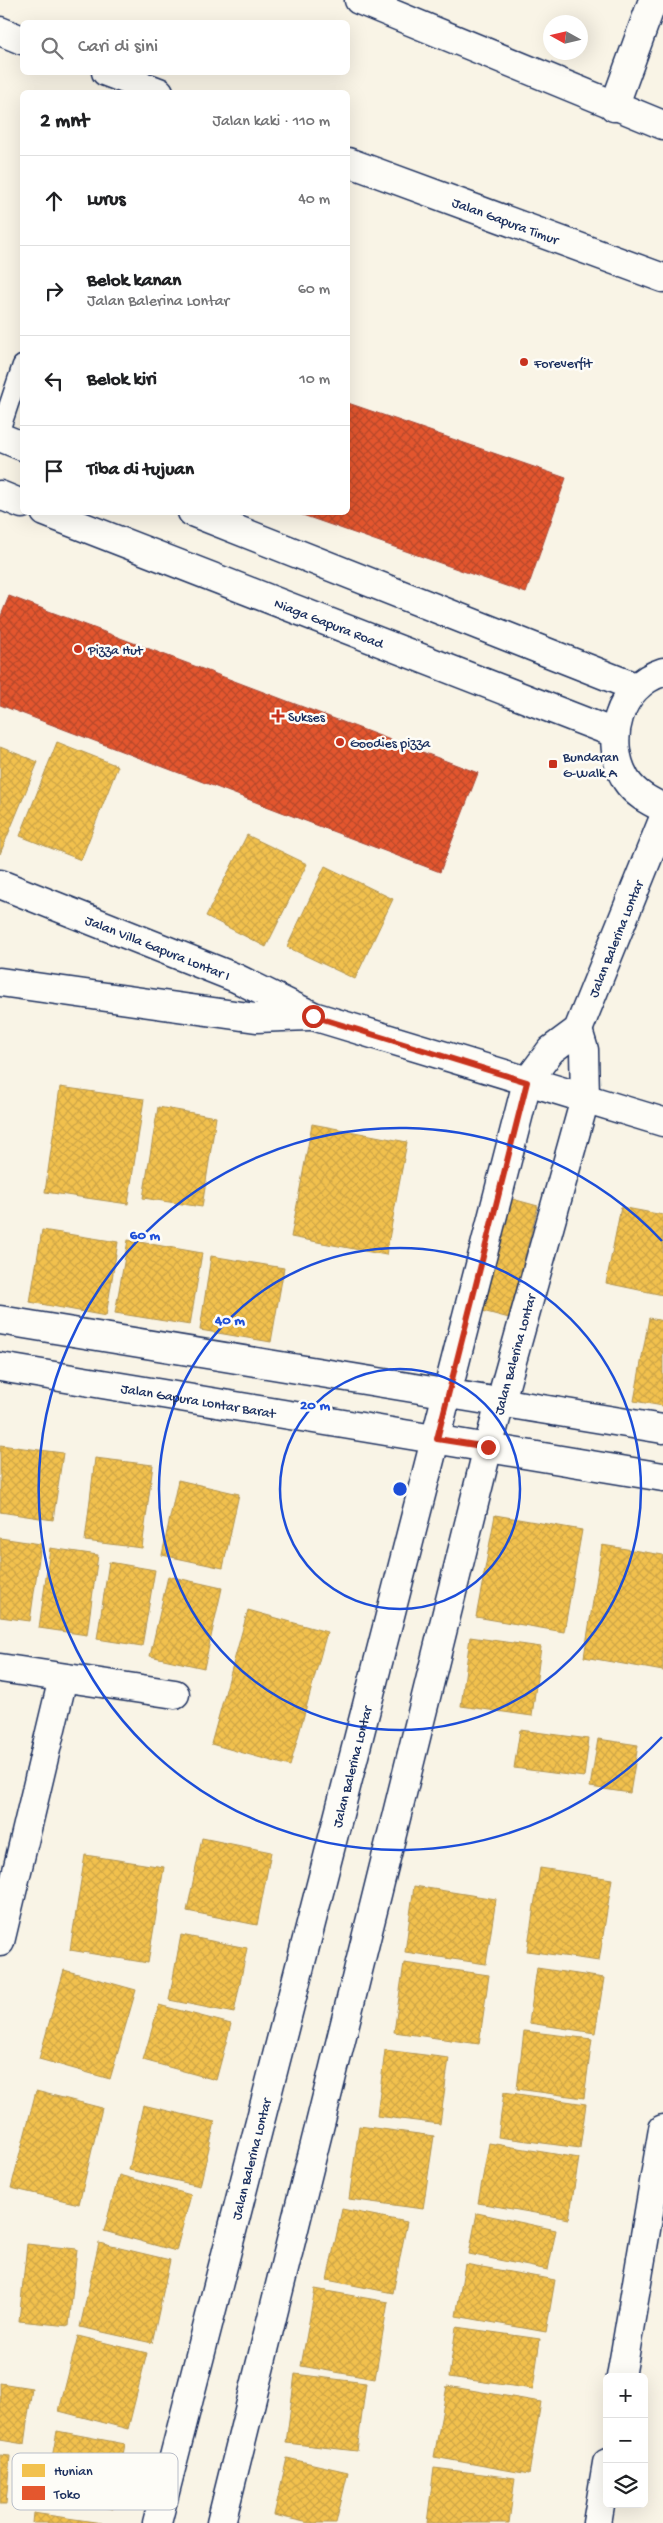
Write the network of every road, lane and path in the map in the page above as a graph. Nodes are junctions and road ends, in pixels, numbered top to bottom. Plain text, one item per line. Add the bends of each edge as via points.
1 (360, 0) edge
2 (653, 0) edge
3 (0, 31) edge
4 (20, 39) edge
5 (113, 81) edge
6 (151, 90) edge
7 (614, 106) junction
8 (663, 125) edge
9 (350, 163) edge
10 (663, 278) edge
11 (20, 371) edge
12 (0, 431) edge
13 (0, 437) edge
14 (20, 445) edge
15 (0, 495) edge
16 (20, 503) edge
17 (53, 515) edge
18 (200, 515) edge
19 (663, 672) edge
20 (635, 687) junction
21 (614, 733) junction
22 (663, 808) edge
23 (663, 820) edge
24 (0, 884) edge
25 (0, 982) edge
26 (313, 1016) junction
27 (578, 1030) junction
28 (527, 1082) junction
29 (585, 1099) junction
30 (663, 1122) edge
31 (0, 1320) edge
32 (0, 1367) edge
33 (448, 1394) junction
34 (502, 1402) junction
35 (663, 1428) edge
36 (437, 1439) junction
37 (488, 1447) junction
38 (663, 1477) edge
39 (0, 1668) edge
40 (64, 1678) junction
41 (175, 1694) dead end
42 (0, 1942) edge
43 (663, 2129) edge
44 (622, 2373) edge
45 (176, 2453) edge
46 (603, 2487) edge
47 (161, 2510) edge
48 (158, 2523) edge
49 (221, 2523) edge
50 (597, 2523) edge

1 - 7 street
2 - 7 street
3 - 4 street
5 - 6 street
7 - 8 street
9 - 10 street, Jalan Gapura Timur
11 - 12 lane
13 - 14 street
15 - 16 street
17 - 21 street, Niaga Gapura Road
18 - 20 street
19 - 20 street
20 - 21 street via 621,709
21 - 22 street via 617,758 627,781 644,799
23 - 27 street, Jalan Balerina Lontar
24 - 26 street, Jalan Villa Gapura Lontar I via 236,978
25 - 26 street, Jalan Villa Gapura Lontar I via 256,1018
26 - 28 street, Jalan Villa Gapura Lontar I
27 - 28 street, Jalan Balerina Lontar via 552,1050
27 - 29 street, Jalan Balerina Lontar via 584,1050
28 - 29 street, Jalan Villa Gapura Lontar I
28 - 33 street, Jalan Balerina Lontar
29 - 30 street, Jalan Villa Gapura Lontar I
29 - 34 street, Jalan Balerina Lontar
31 - 33 street
32 - 36 street, Jalan Gapura Lontar Barat
33 - 34 street
33 - 36 street, Jalan Balerina Lontar
34 - 35 street
34 - 37 street, Jalan Balerina Lontar
36 - 37 street, Jalan Gapura Lontar Barat
36 - 45 street, Jalan Balerina Lontar
37 - 38 street, Jalan Gapura Lontar Barat
37 - 49 street, Jalan Balerina Lontar
39 - 40 street
40 - 41 street
40 - 42 street
43 - 44 street
46 - 50 street
47 - 48 street, Jalan Balerina Lontar

